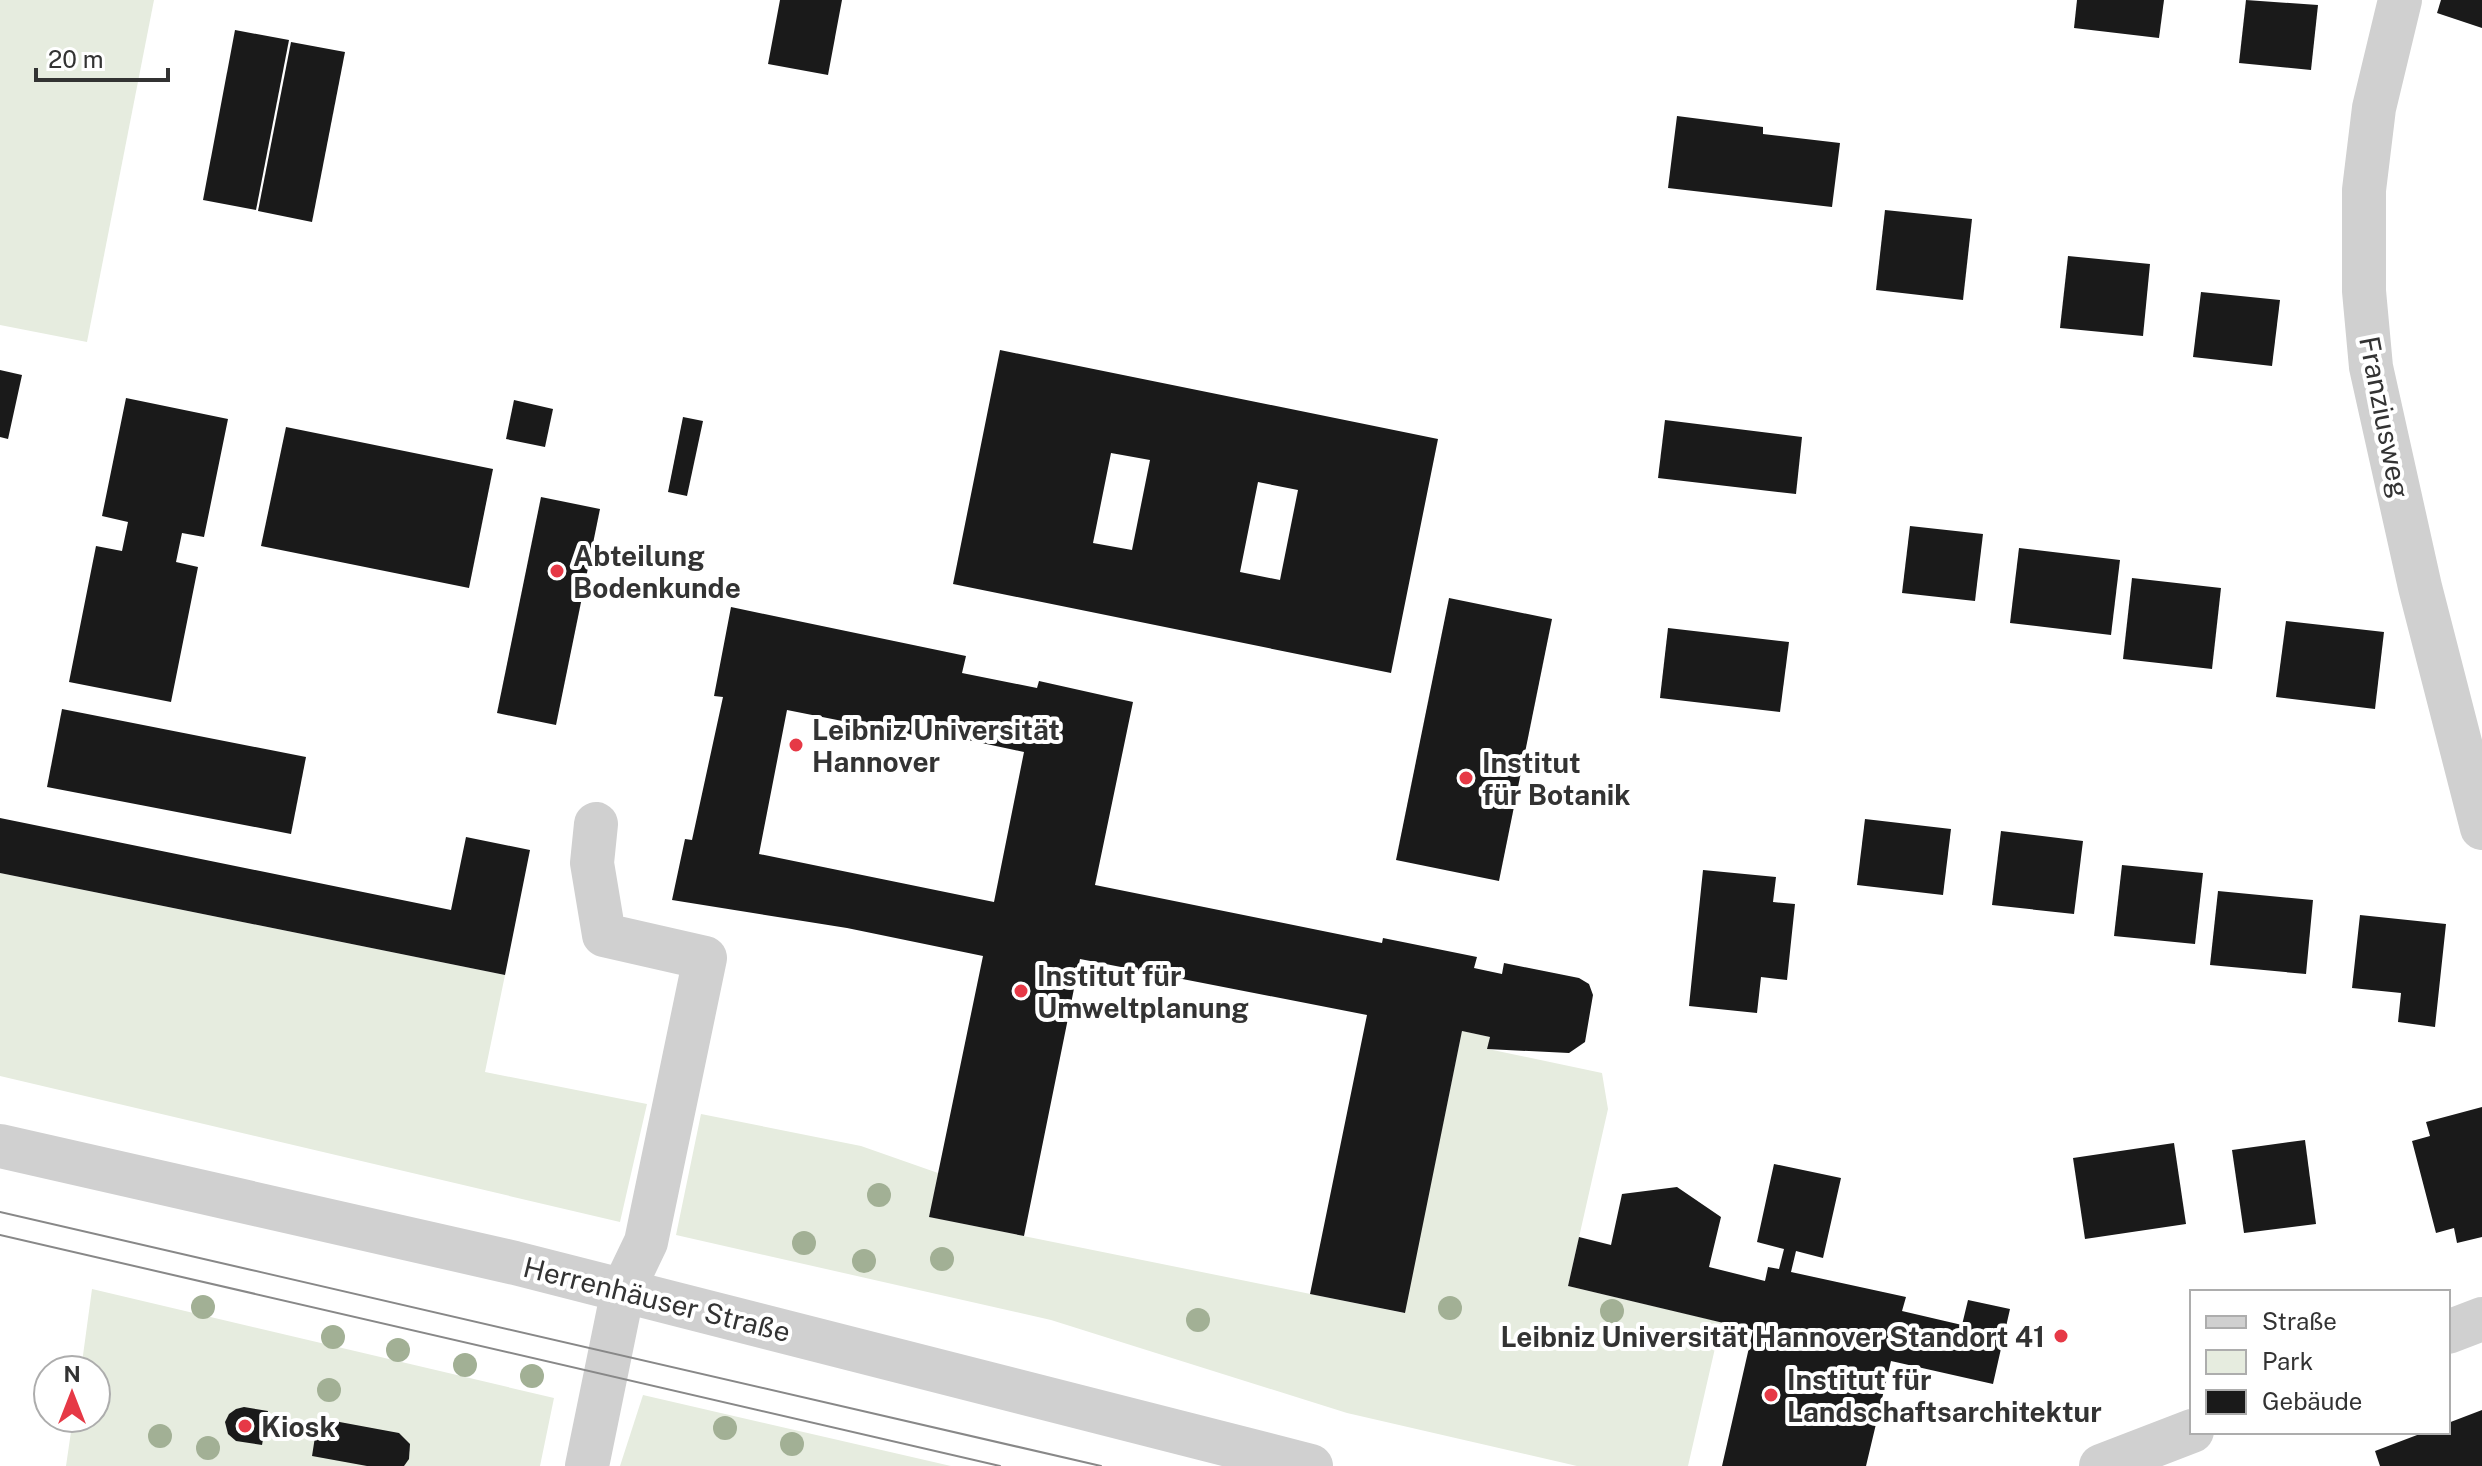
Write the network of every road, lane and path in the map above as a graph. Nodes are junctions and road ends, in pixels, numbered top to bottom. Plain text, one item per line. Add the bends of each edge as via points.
1 (2400, 0) edge
2 (596, 824) dead end
3 (2482, 828) edge
4 (0, 1146) edge
5 (623, 1290) junction
6 (2482, 1319) edge
7 (2450, 1331) edge
8 (2190, 1432) edge
9 (587, 1466) edge
10 (1311, 1466) edge
11 (2101, 1466) edge

1 - 3 street, Franziusweg via 2374,108 2364,190 2371,367
2 - 5 street via 592,863 604,935 705,958 646,1242
4 - 5 street, Herrenhäuser Straße
5 - 9 street
5 - 10 street, Herrenhäuser Straße
6 - 7 street
8 - 11 street

